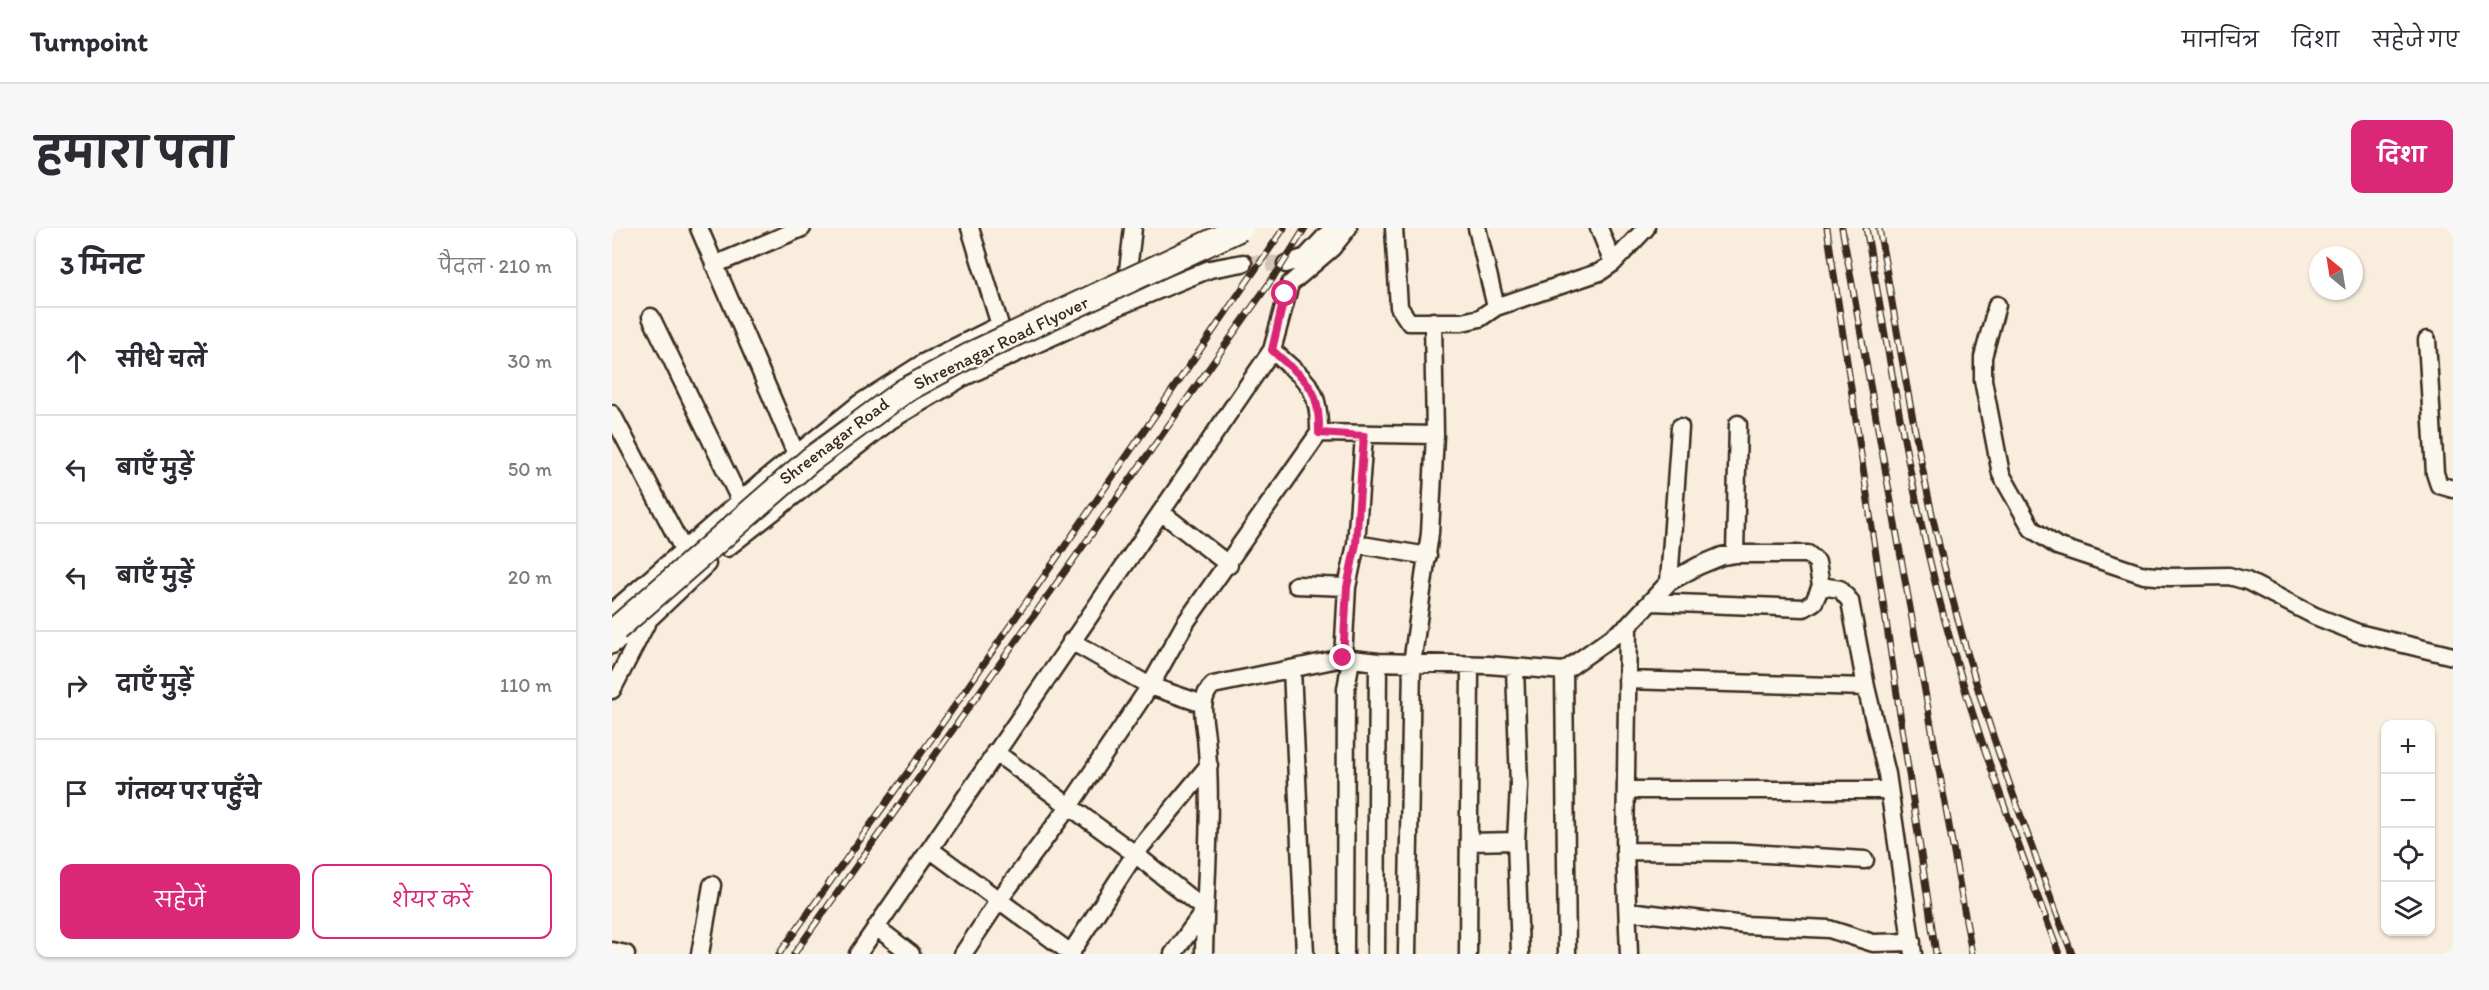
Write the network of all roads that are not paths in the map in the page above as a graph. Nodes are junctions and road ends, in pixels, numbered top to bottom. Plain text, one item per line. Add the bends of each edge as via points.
1 (699, 228) edge
2 (802, 228) edge
3 (970, 228) edge
4 (1133, 228) edge
5 (1241, 228) edge
6 (1333, 228) edge
7 (1348, 228) edge
8 (1394, 228) edge
9 (1477, 228) edge
10 (1599, 228) edge
11 (1646, 228) edge
12 (1243, 263) tunnel mouth
13 (1613, 263) junction
14 (1286, 264) tunnel mouth
15 (714, 265) junction
16 (1124, 304) junction
17 (1997, 305) dead end
18 (1496, 307) junction
19 (651, 317) dead end
20 (1433, 321) junction
21 (1000, 325) junction
22 (2427, 340) dead end
23 (1272, 350) junction
24 (1009, 356) junction
25 (612, 414) edge
26 (1738, 424) dead end
27 (1680, 427) dead end
28 (1319, 433) junction
29 (1435, 435) junction
30 (1364, 436) junction
31 (796, 454) junction
32 (2453, 489) edge
33 (740, 500) junction
34 (1162, 513) junction
35 (1356, 544) junction
36 (683, 549) junction
37 (1735, 554) junction
38 (1428, 556) junction
39 (1228, 565) junction
40 (1669, 582) junction
41 (1296, 585) dead end
42 (1821, 586) junction
43 (1347, 587) junction
44 (1651, 602) junction
45 (646, 622) junction
46 (1628, 626) junction
47 (613, 629) edge
48 (1071, 641) junction
49 (2453, 656) edge
50 (1347, 658) junction
51 (1378, 663) junction
52 (1412, 664) junction
53 (1470, 665) junction
54 (1515, 668) junction
55 (1292, 669) junction
56 (1564, 671) junction
57 (1627, 680) junction
58 (1150, 686) junction
59 (1866, 687) junction
60 (612, 690) edge
61 (1203, 704) junction
62 (995, 752) junction
63 (1209, 765) junction
64 (1627, 790) junction
65 (1889, 790) junction
66 (1070, 805) junction
67 (1516, 841) junction
68 (1469, 842) junction
69 (931, 850) junction
70 (1625, 851) junction
71 (1135, 854) junction
72 (1865, 860) dead end
73 (712, 885) dead end
74 (999, 900) junction
75 (1204, 910) junction
76 (1628, 911) junction
77 (876, 927) junction
78 (1912, 948) edge
79 (612, 951) edge
80 (626, 954) edge
81 (700, 954) edge
82 (858, 954) edge
83 (911, 954) edge
84 (963, 954) edge
85 (1071, 954) edge
86 (1173, 954) edge
87 (1204, 954) edge
88 (1305, 954) edge
89 (1345, 954) edge
90 (1376, 954) edge
91 (1407, 954) edge
92 (1468, 954) edge
93 (1520, 954) edge
94 (1567, 954) edge
95 (1629, 954) edge

1 - 15 street
2 - 15 street
3 - 21 street
4 - 16 street
5 - 47 highway, Shreenagar Road Flyover, bridge via 976,352 904,391 810,460
6 - 14 street via 1306,257
7 - 23 street via 1332,248 1290,284
8 - 20 street via 1399,307 1409,322
9 - 18 street
10 - 13 street
11 - 13 street
12 - 16 street, Shreenagar Road via 1210,269
13 - 18 street via 1600,272
15 - 31 street
16 - 24 street, Shreenagar Road
17 - 49 street via 1983,357 1983,380 2001,474 2032,530 2058,546 2144,575 2229,576 2247,580 2315,616 2358,633
18 - 20 street via 1480,318
19 - 33 street
20 - 29 street
21 - 24 street
21 - 31 street via 893,380
22 - 32 street via 2435,473 2439,485
23 - 28 street via 1314,390 1320,410
23 - 34 street
24 - 45 street, Shreenagar Road via 962,378 891,420 713,559
25 - 36 street
26 - 37 street
27 - 40 street
28 - 30 street
28 - 39 street
29 - 30 street
29 - 38 street
30 - 35 street
31 - 33 street
33 - 36 street
34 - 39 street
34 - 48 street
35 - 38 street
35 - 43 street
36 - 47 street
37 - 40 street via 1698,566
37 - 42 street via 1812,555
38 - 52 street
39 - 58 street via 1186,622
40 - 44 street
41 - 43 street
42 - 44 street via 1814,602 1804,608
42 - 59 street via 1840,589 1850,601
43 - 50 street
44 - 46 street
45 - 47 street, Shreenagar Road
45 - 60 street
46 - 56 street
46 - 57 street
48 - 58 street
48 - 62 street
50 - 51 street
50 - 55 street
50 - 89 street
51 - 52 street
51 - 90 street
52 - 53 street
52 - 91 street
53 - 54 street
53 - 68 street
54 - 56 street
54 - 67 street
55 - 61 street via 1221,682 1207,690
55 - 88 street
56 - 94 street
57 - 59 street
57 - 64 street
58 - 61 street
58 - 66 street
59 - 65 street
61 - 63 street
62 - 66 street
62 - 69 street
63 - 71 street
63 - 75 street
64 - 65 street
64 - 70 street
65 - 78 street
66 - 71 street
66 - 74 street
67 - 68 street
67 - 93 street
68 - 92 street
69 - 74 street
69 - 77 street
70 - 72 street via 1733,852
70 - 76 street
71 - 75 street
71 - 85 street
73 - 81 street
74 - 84 street
74 - 85 street
75 - 86 street
75 - 87 street
76 - 78 street via 1745,925 1829,929 1873,943
76 - 95 street
77 - 82 street
77 - 83 street
79 - 80 street

